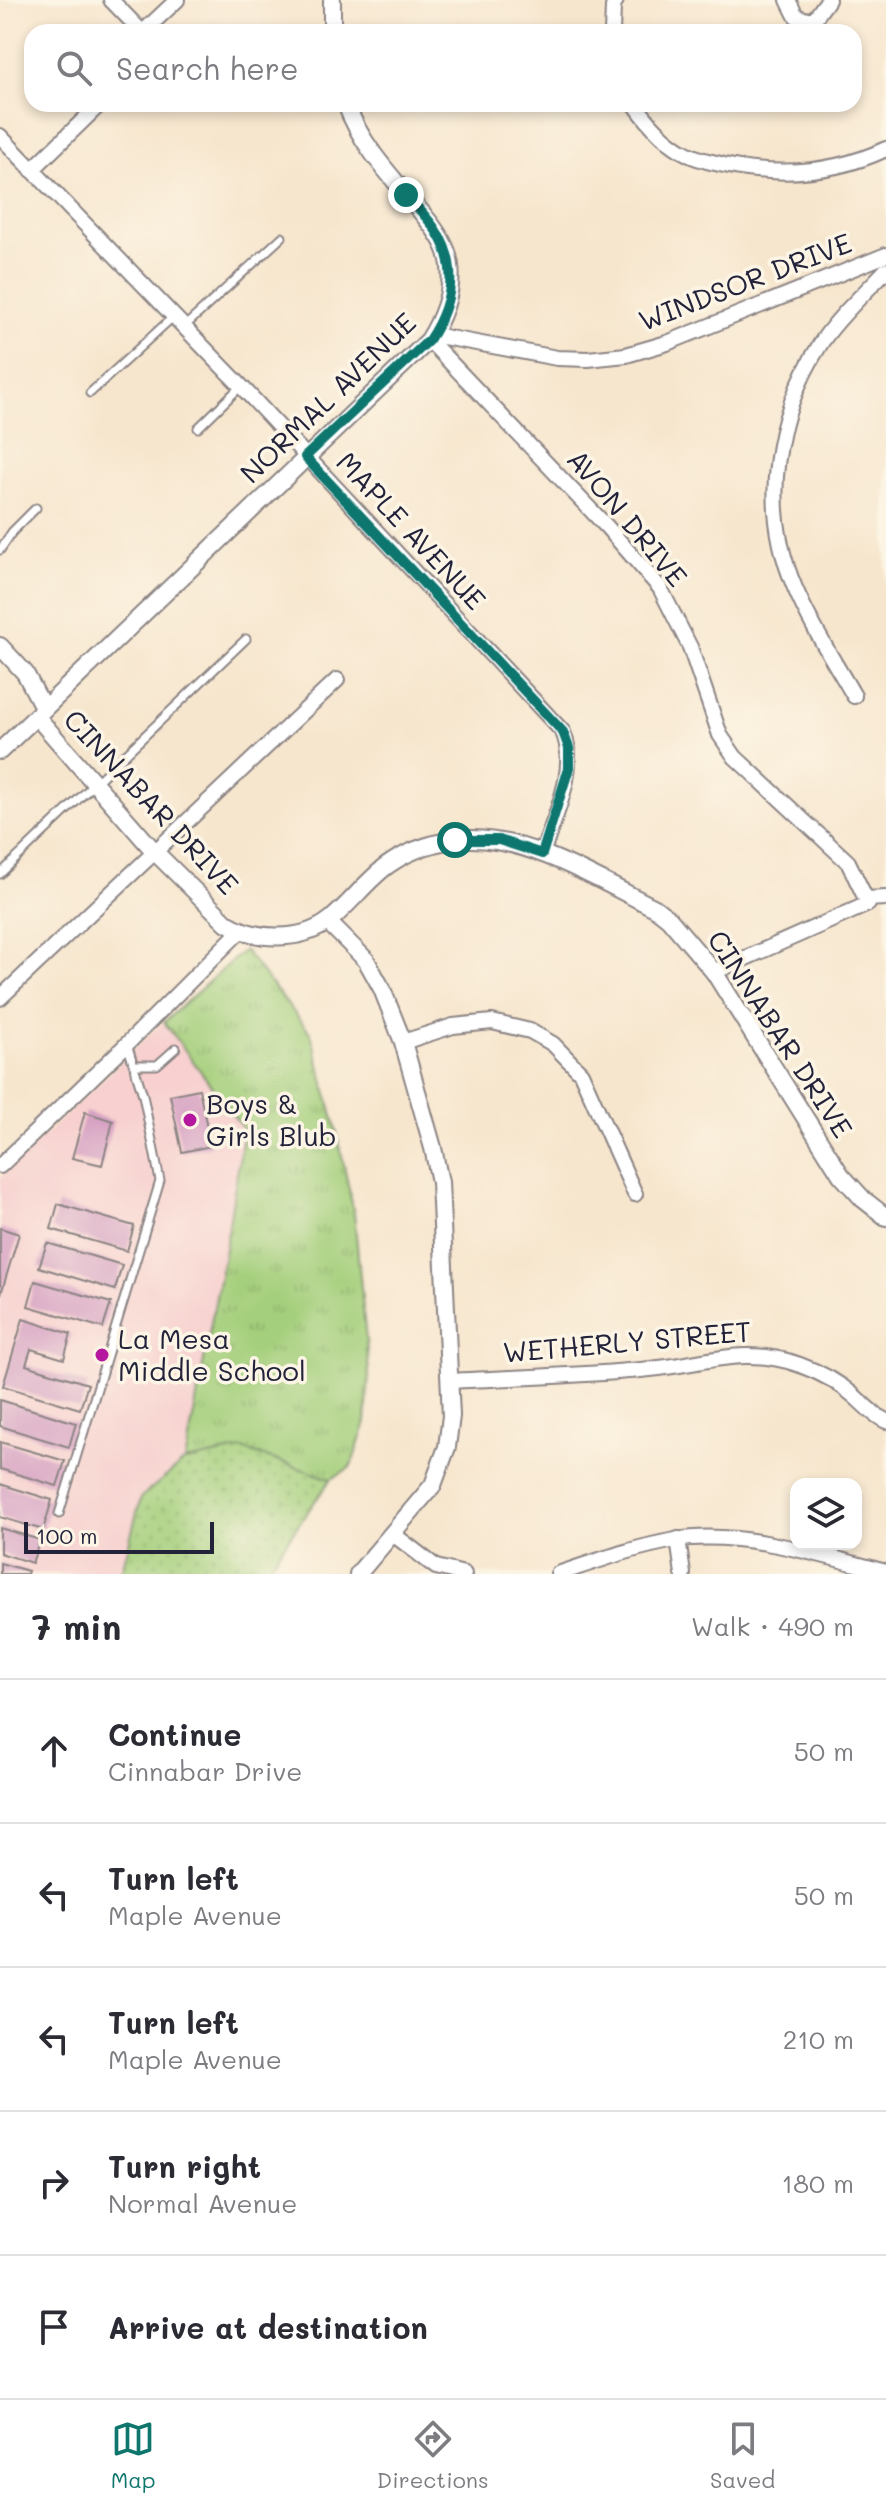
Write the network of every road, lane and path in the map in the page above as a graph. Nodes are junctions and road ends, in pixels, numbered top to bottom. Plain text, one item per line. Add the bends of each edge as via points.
1 (111, 0) edge
2 (177, 0) edge
3 (332, 0) edge
4 (616, 0) edge
5 (788, 0) edge
6 (828, 0) edge
7 (134, 24) edge
8 (151, 24) edge
9 (332, 24) edge
10 (612, 24) edge
11 (92, 112) edge
12 (350, 112) edge
13 (642, 112) edge
14 (0, 136) edge
15 (886, 149) edge
16 (32, 170) junction
17 (282, 237) dead end
18 (886, 255) edge
19 (886, 270) edge
20 (179, 321) junction
21 (431, 338) junction
22 (241, 386) junction
23 (90, 393) dead end
24 (198, 428) dead end
25 (305, 457) junction
26 (36, 508) dead end
27 (0, 550) edge
28 (246, 639) dead end
29 (0, 646) edge
30 (337, 680) dead end
31 (854, 696) dead end
32 (40, 713) junction
33 (0, 751) edge
34 (95, 784) junction
35 (154, 851) junction
36 (542, 854) junction
37 (0, 874) edge
38 (886, 898) edge
39 (866, 899) junction
40 (328, 922) junction
41 (240, 931) junction
42 (714, 972) junction
43 (0, 998) edge
44 (403, 1042) junction
45 (127, 1044) junction
46 (176, 1048) dead end
47 (134, 1065) junction
48 (0, 1166) edge
49 (635, 1194) dead end
50 (886, 1217) edge
51 (450, 1381) junction
52 (886, 1421) edge
53 (59, 1514) dead end
54 (393, 1534) junction
55 (678, 1539) junction
56 (886, 1572) edge
57 (358, 1574) edge
58 (464, 1574) edge
59 (558, 1574) edge
60 (683, 1574) edge

1 - 7 street
2 - 8 street
3 - 9 street
4 - 10 street
5 - 6 street via 796,16 807,20 815,18
11 - 16 street
12 - 21 street, NORMAL AVENUE via 371,153 435,229 447,253 451,281 444,317
13 - 15 street via 664,138 691,156 744,169 812,172
14 - 16 street, MAPLE AVENUE
16 - 20 street, MAPLE AVENUE
17 - 20 lane
18 - 21 street, WINDSOR DRIVE via 626,355 557,358
19 - 31 street via 823,340 784,425 776,466 778,527 787,567
20 - 22 street, MAPLE AVENUE
20 - 23 lane
21 - 25 street, NORMAL AVENUE
21 - 39 street, AVON DRIVE via 660,588 690,647 720,735 735,757 848,862
22 - 24 lane
22 - 25 street, MAPLE AVENUE
25 - 32 street, NORMAL AVENUE
25 - 36 street, MAPLE AVENUE via 563,732 569,768
26 - 27 lane
28 - 34 lane
29 - 32 street, CINNABAR DRIVE via 25,673
30 - 35 street
32 - 33 street, NORMAL AVENUE
32 - 34 street, CINNABAR DRIVE
34 - 35 street, CINNABAR DRIVE
34 - 37 lane
35 - 41 street, CINNABAR DRIVE
35 - 43 street
36 - 40 street, CINNABAR DRIVE via 483,839 416,850 386,867
36 - 42 street, CINNABAR DRIVE via 655,908
38 - 39 street
39 - 42 street via 868,904
40 - 41 street, CINNABAR DRIVE via 285,936
40 - 44 street via 366,960
41 - 45 street
42 - 50 street, CINNABAR DRIVE via 841,1175
44 - 49 street via 479,1022 517,1026 553,1044 581,1073
44 - 51 street via 440,1182
45 - 47 lane
45 - 48 street
46 - 47 lane via 157,1065
47 - 53 lane via 160,1181
51 - 52 street, WETHERLY STREET via 652,1369 737,1355 766,1357 831,1379
51 - 54 street via 443,1463 433,1485
54 - 57 street
54 - 58 street via 436,1567
55 - 56 street via 723,1538 806,1550
55 - 59 street
55 - 60 street

